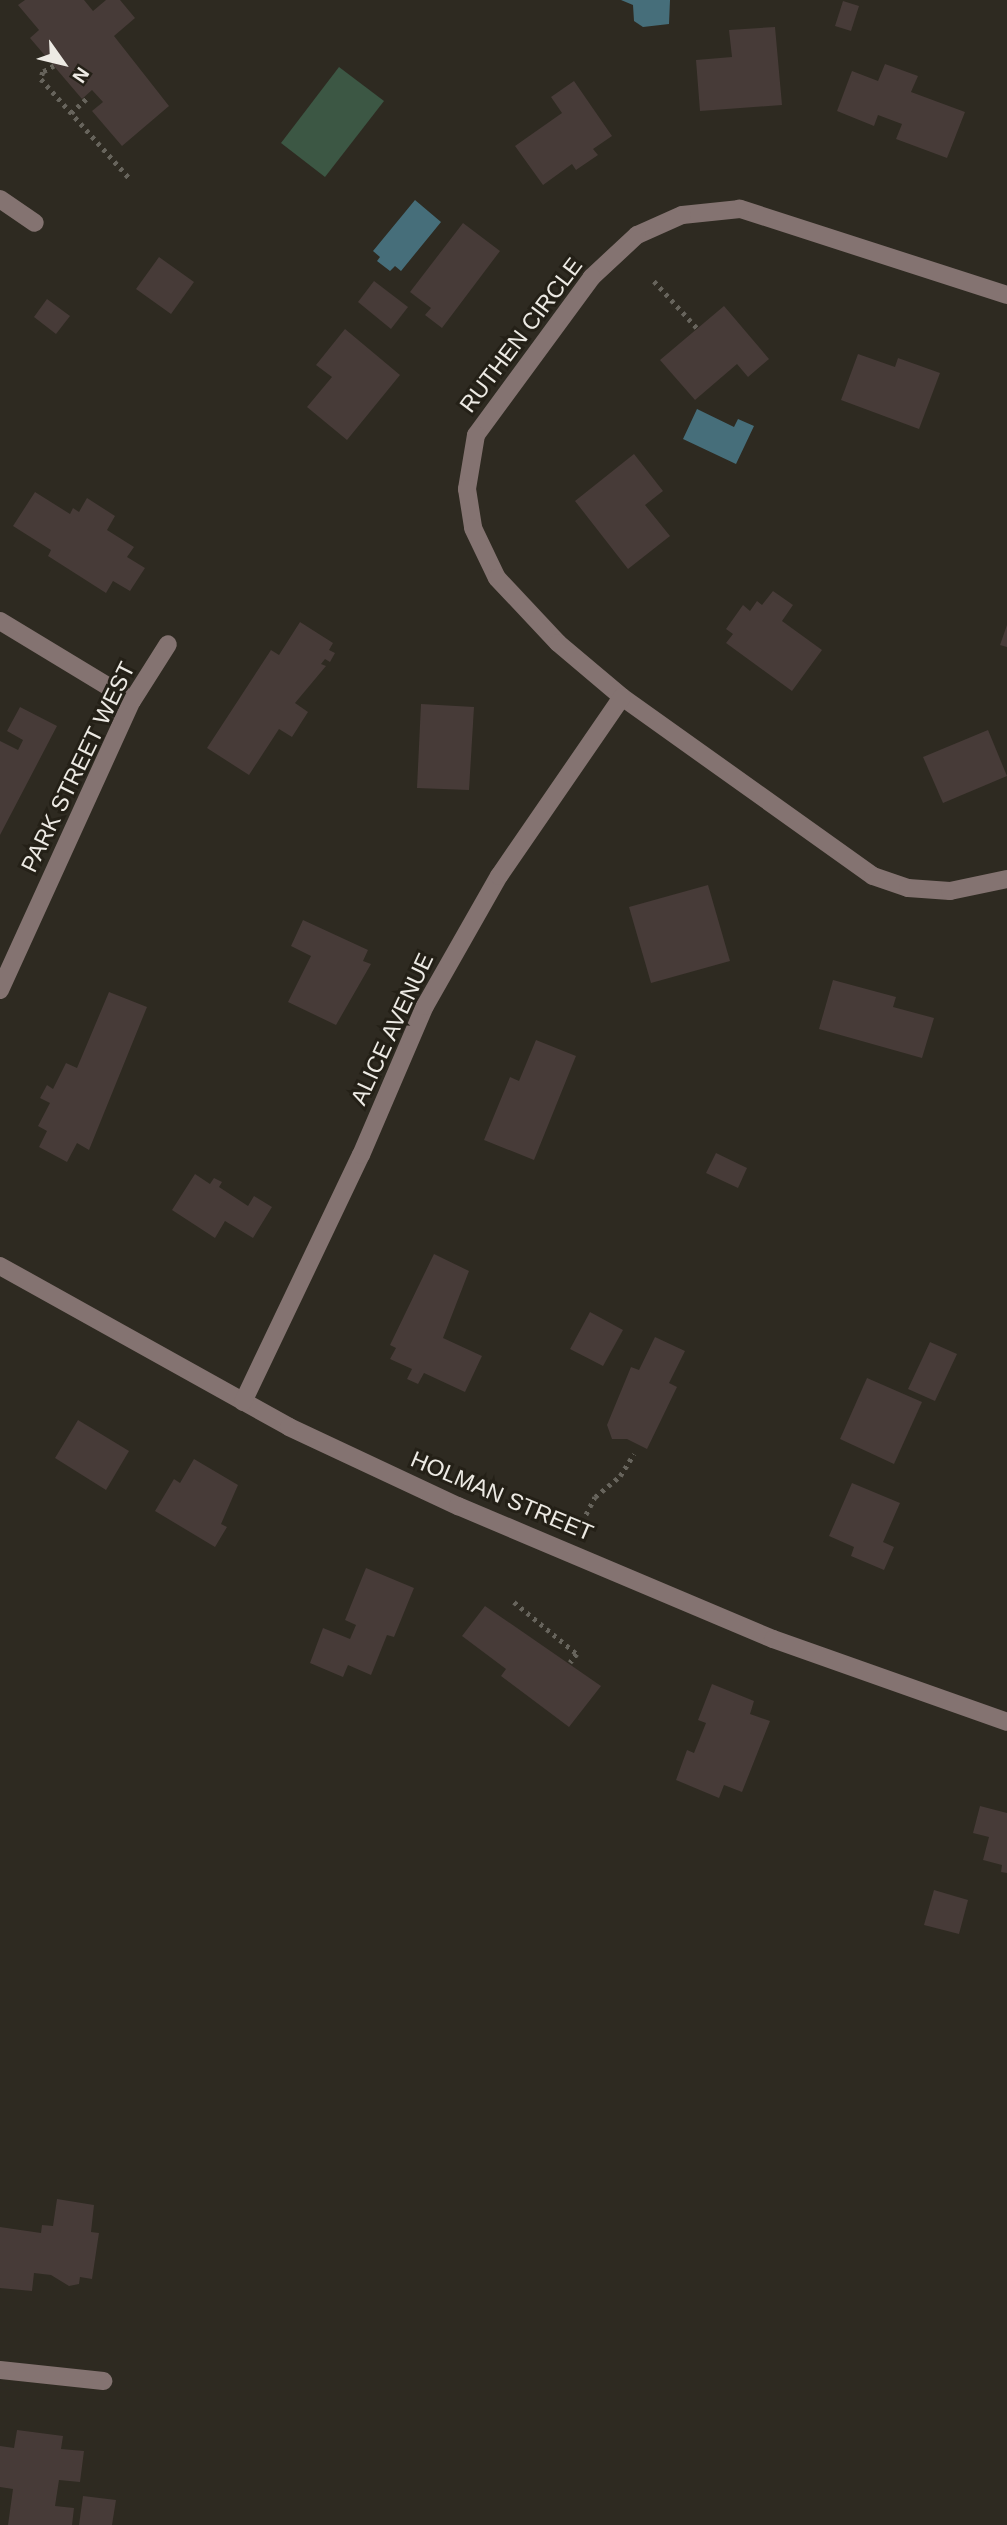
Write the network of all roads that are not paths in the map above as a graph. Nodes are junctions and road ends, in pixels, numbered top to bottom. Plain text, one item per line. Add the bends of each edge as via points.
1 (0, 199) edge
2 (35, 223) dead end
3 (1007, 295) edge
4 (0, 621) edge
5 (168, 644) dead end
6 (622, 697) junction
7 (132, 701) junction
8 (1007, 879) edge
9 (0, 990) edge
10 (0, 1266) edge
11 (243, 1402) junction
12 (1007, 1722) edge
13 (0, 2370) edge
14 (103, 2381) dead end

1 - 2 street
3 - 6 street, RUTHEN CIRCLE via 740,209 682,215 637,235 592,277 477,435 467,489 472,528 497,578 558,643
4 - 7 street
5 - 7 street, PARK STREET WEST
6 - 8 street, RUTHEN CIRCLE via 873,876 908,888 950,891
6 - 11 street, ALICE AVENUE via 499,876 425,1006 361,1155
7 - 9 street, PARK STREET WEST
10 - 11 street, HOLMAN STREET
11 - 12 street, HOLMAN STREET via 458,1506 773,1639
13 - 14 street

